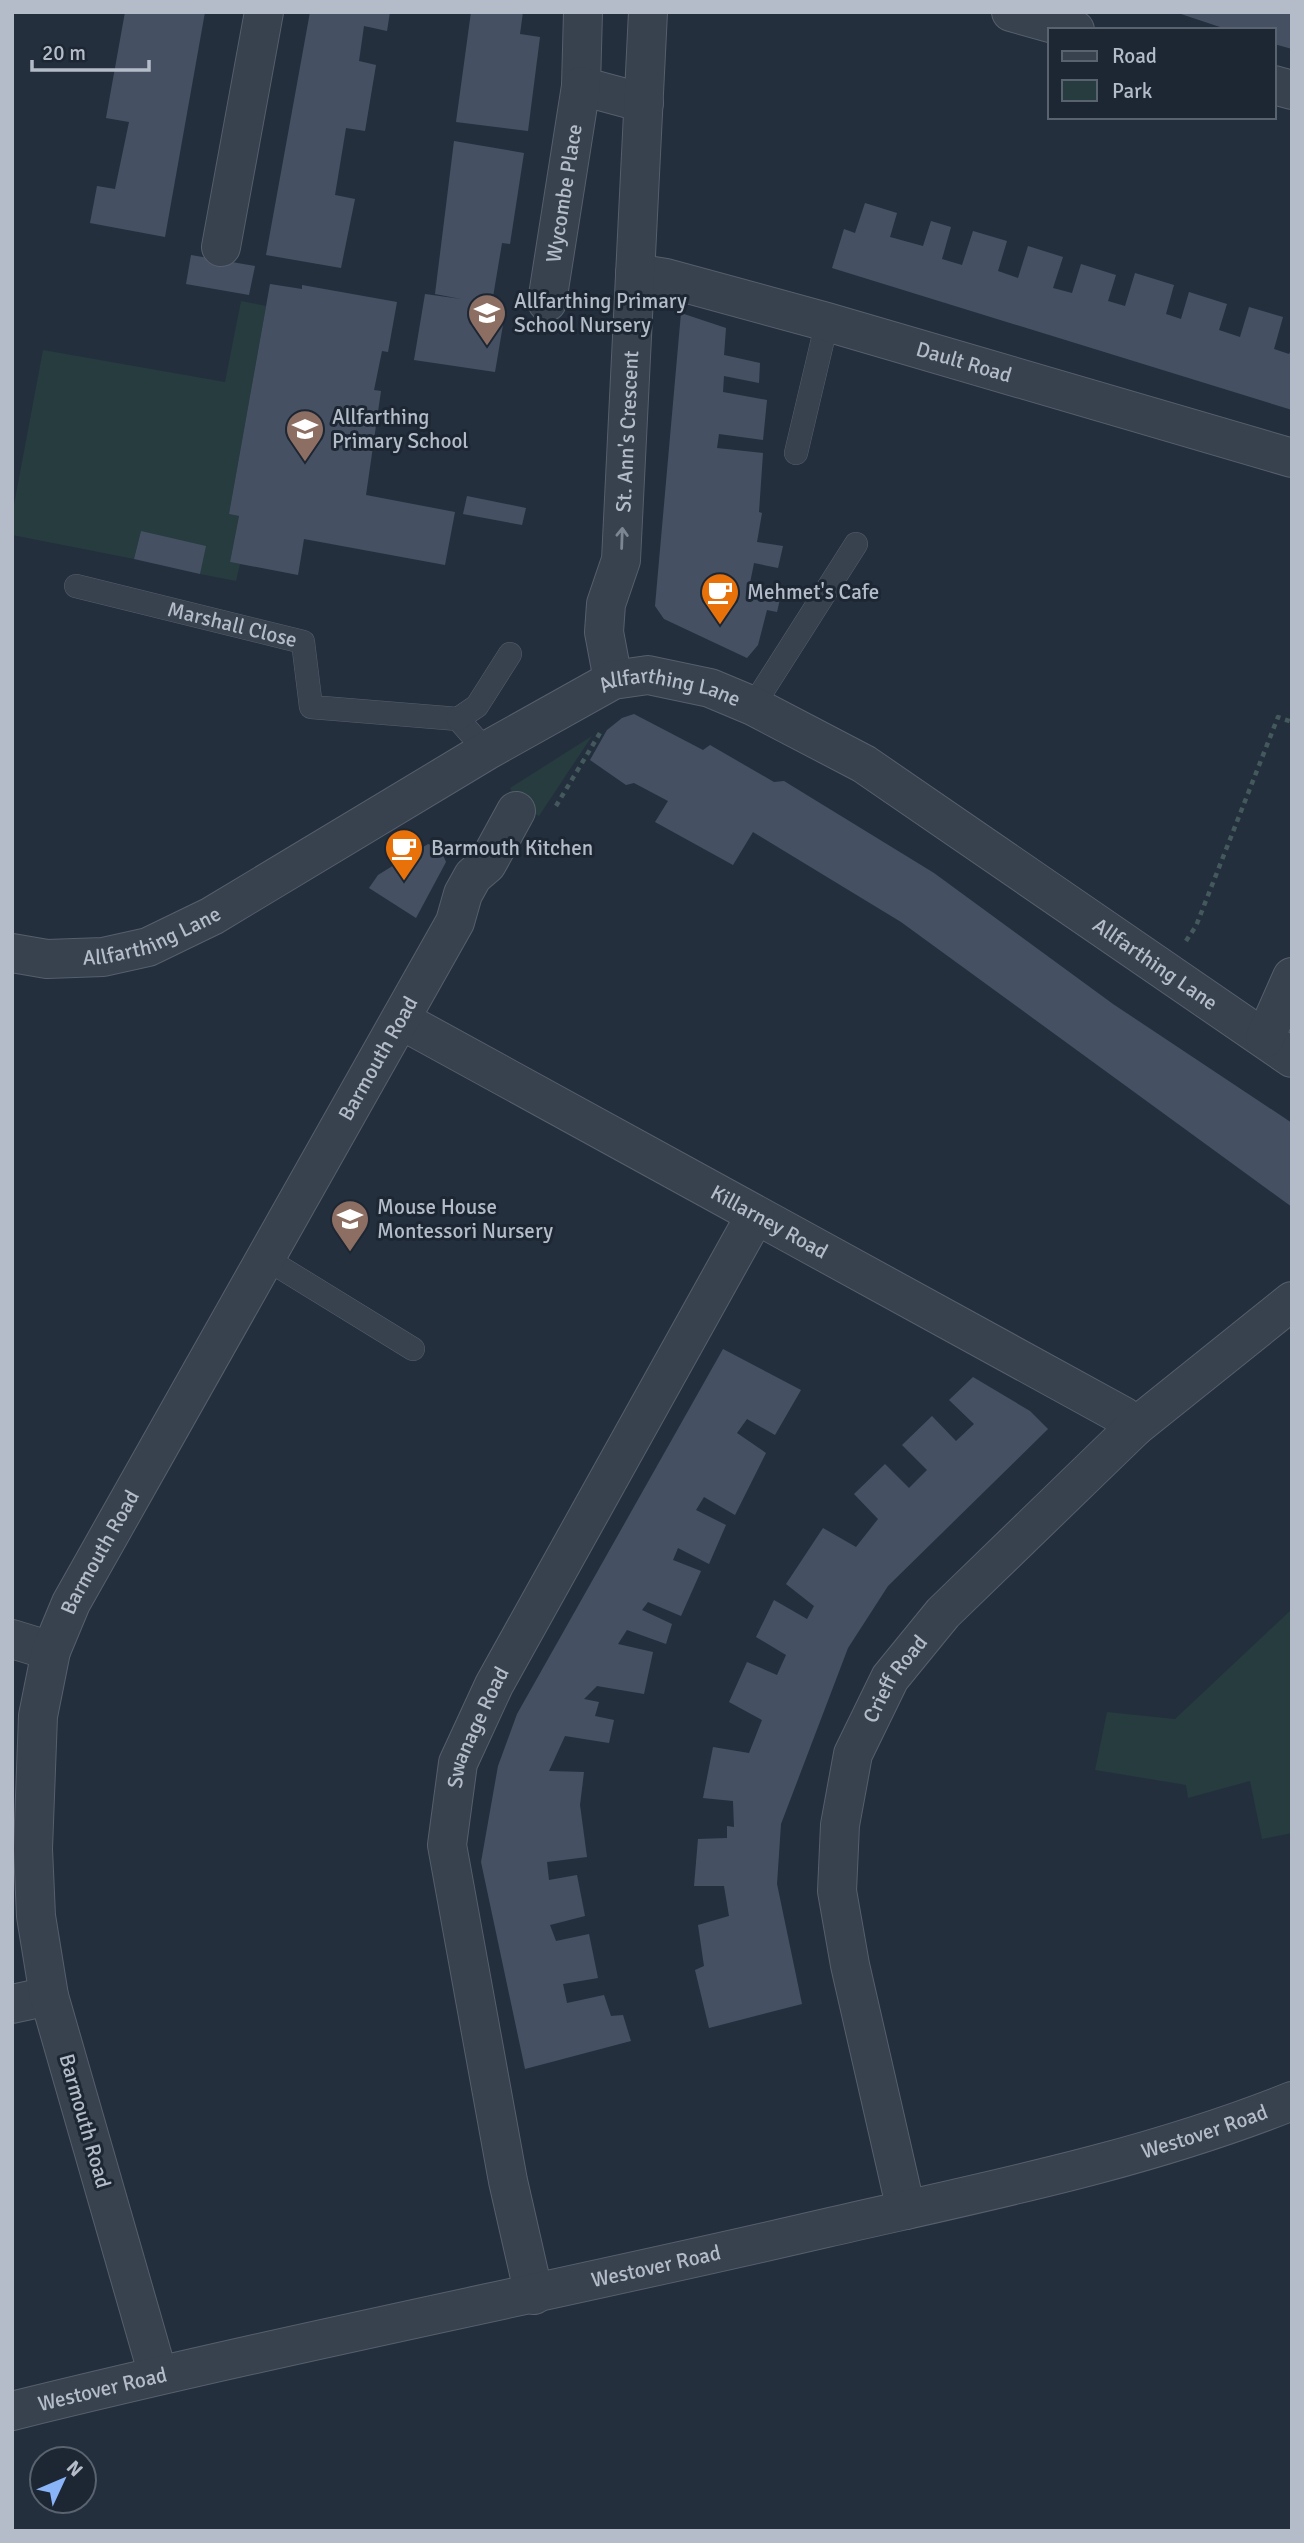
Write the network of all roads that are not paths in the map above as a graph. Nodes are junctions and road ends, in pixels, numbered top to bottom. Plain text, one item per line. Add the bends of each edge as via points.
1 (264, 12) edge
2 (583, 12) edge
3 (648, 12) edge
4 (1011, 12) edge
5 (1068, 28) edge
6 (581, 86) junction
7 (644, 103) junction
8 (222, 247) dead end
9 (635, 274) junction
10 (547, 302) dead end
11 (827, 322) junction
12 (796, 453) dead end
13 (1292, 458) edge
14 (856, 544) dead end
15 (76, 586) dead end
16 (510, 654) dead end
17 (613, 680) junction
18 (753, 706) junction
19 (458, 719) junction
20 (486, 751) junction
21 (534, 812) road end
22 (12, 953) edge
23 (1292, 977) edge
24 (401, 1020) junction
25 (1278, 1048) edge
26 (755, 1216) junction
27 (265, 1258) junction
28 (1292, 1301) edge
29 (413, 1349) dead end
30 (1135, 1427) junction
31 (12, 1639) edge
32 (51, 1651) junction
33 (49, 1996) junction
34 (12, 2004) edge
35 (1292, 2101) edge
36 (906, 2210) junction
37 (534, 2295) junction
38 (159, 2375) junction
39 (12, 2412) edge

1 - 8 street
2 - 6 street, Wycombe Place
3 - 7 street, St. Ann's Crescent
4 - 5 street
6 - 7 street
6 - 10 street, Wycombe Place
7 - 9 street, St. Ann's Crescent
9 - 11 street, Dault Road via 666,278
17 -> 9 street, St. Ann's Crescent via 604,632 606,604 621,560
11 - 12 lane
11 - 13 street, Dault Road
14 - 18 lane
15 - 19 lane, Marshall Close via 303,642 311,707
16 - 19 lane via 477,706
17 - 18 street, Allfarthing Lane via 648,675 676,679
17 - 20 street, Allfarthing Lane
18 - 25 street, Allfarthing Lane via 864,764
19 - 20 lane
20 - 22 street, Allfarthing Lane via 212,916 148,947 103,957 47,960
21 - 24 street, Barmouth Road via 473,876 455,922
23 - 25 street
24 - 26 street, Killarney Road
24 - 27 street, Barmouth Road
26 - 30 street, Killarney Road via 1123,1416
26 - 37 street, Swanage Road via 494,1685 458,1763 447,1844 508,2181
27 - 29 lane
27 - 32 street, Barmouth Road via 71,1603
28 - 30 street, Crieff Road
30 - 36 street, Crieff Road via 943,1613 890,1678 853,1754 840,1825 837,1891
31 - 32 street
32 - 33 street, Barmouth Road via 38,1716 33,1849 36,1916
33 - 34 street
33 - 38 street, Barmouth Road
35 - 36 street, Westover Road via 1152,2151
36 - 37 street, Westover Road
37 - 38 street, Westover Road
38 - 39 street, Westover Road

